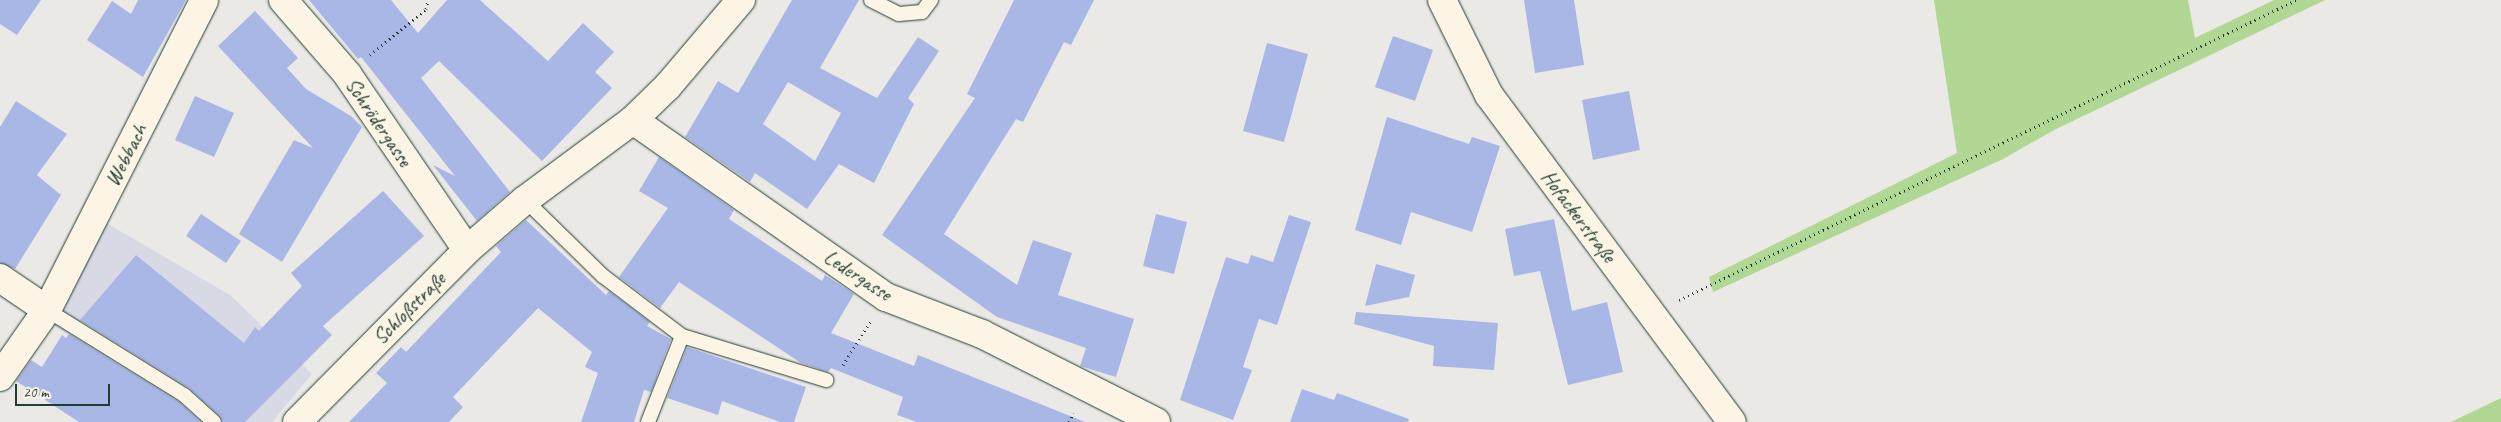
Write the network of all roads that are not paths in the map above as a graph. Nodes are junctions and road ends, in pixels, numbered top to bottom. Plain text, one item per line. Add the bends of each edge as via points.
1 (204, 0) edge
2 (283, 0) edge
3 (741, 0) edge
4 (871, 0) edge
5 (931, 0) edge
6 (1442, 0) edge
7 (633, 120) junction
8 (525, 200) junction
9 (467, 250) junction
10 (0, 278) edge
11 (47, 310) junction
12 (682, 336) junction
13 (0, 377) edge
14 (826, 380) road end
15 (214, 422) edge
16 (297, 422) edge
17 (648, 422) edge
18 (1156, 422) edge
19 (1732, 422) edge

1 - 11 street, Webbach
2 - 9 street, Schrödergasse via 347,74
3 - 7 street, Schloßstraße via 668,86
4 - 5 lane via 899,14 922,12
6 - 19 street, Hofackerstraße via 1489,95
7 - 8 street, Schloßstraße
7 - 18 street, Ledergasse via 886,296 982,334
8 - 9 street, Schloßstraße
8 - 12 lane via 603,276
9 - 16 street, Schloßstraße
10 - 11 street
11 - 13 street, Webbach
11 - 15 lane via 184,395
12 - 14 lane
12 - 17 lane

